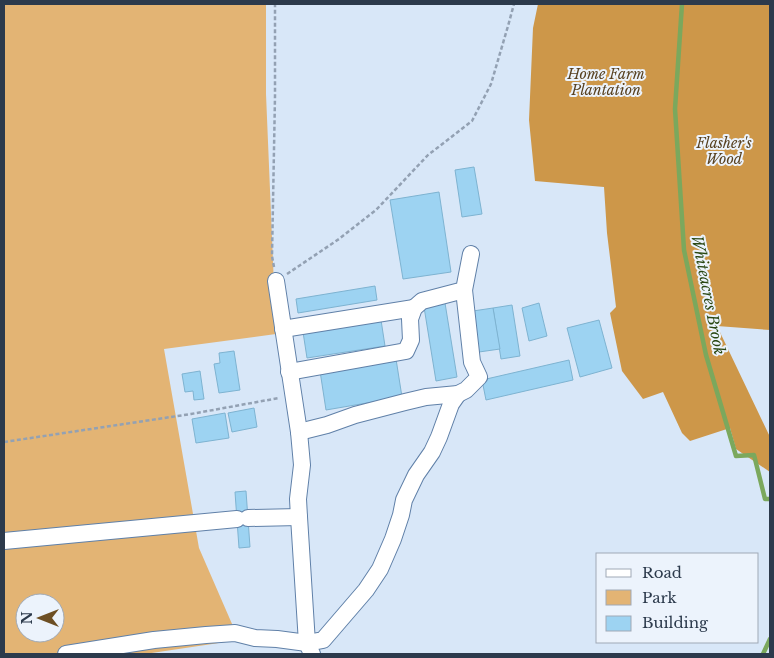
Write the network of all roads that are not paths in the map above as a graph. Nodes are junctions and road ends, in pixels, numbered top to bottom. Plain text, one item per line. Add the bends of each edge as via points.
1 (471, 254) dead end
2 (276, 281) road end
3 (464, 290) junction
4 (414, 308) junction
5 (283, 329) junction
6 (290, 372) junction
7 (458, 394) junction
8 (298, 432) junction
9 (298, 517) junction
10 (4, 541) edge
11 (310, 649) edge
12 (66, 654) edge

1 - 3 lane
2 - 5 lane
3 - 4 lane via 422,301
3 - 7 lane via 472,362 479,376
4 - 5 lane
4 - 6 lane via 410,318 411,340 406,351
5 - 6 lane
6 - 8 lane
7 - 8 lane via 426,397 371,410
7 - 11 lane via 432,452 404,500 394,539 380,569 323,640
8 - 9 lane via 302,465
9 - 10 lane via 243,518
9 - 11 lane
11 - 12 lane via 277,639 235,633 154,640

